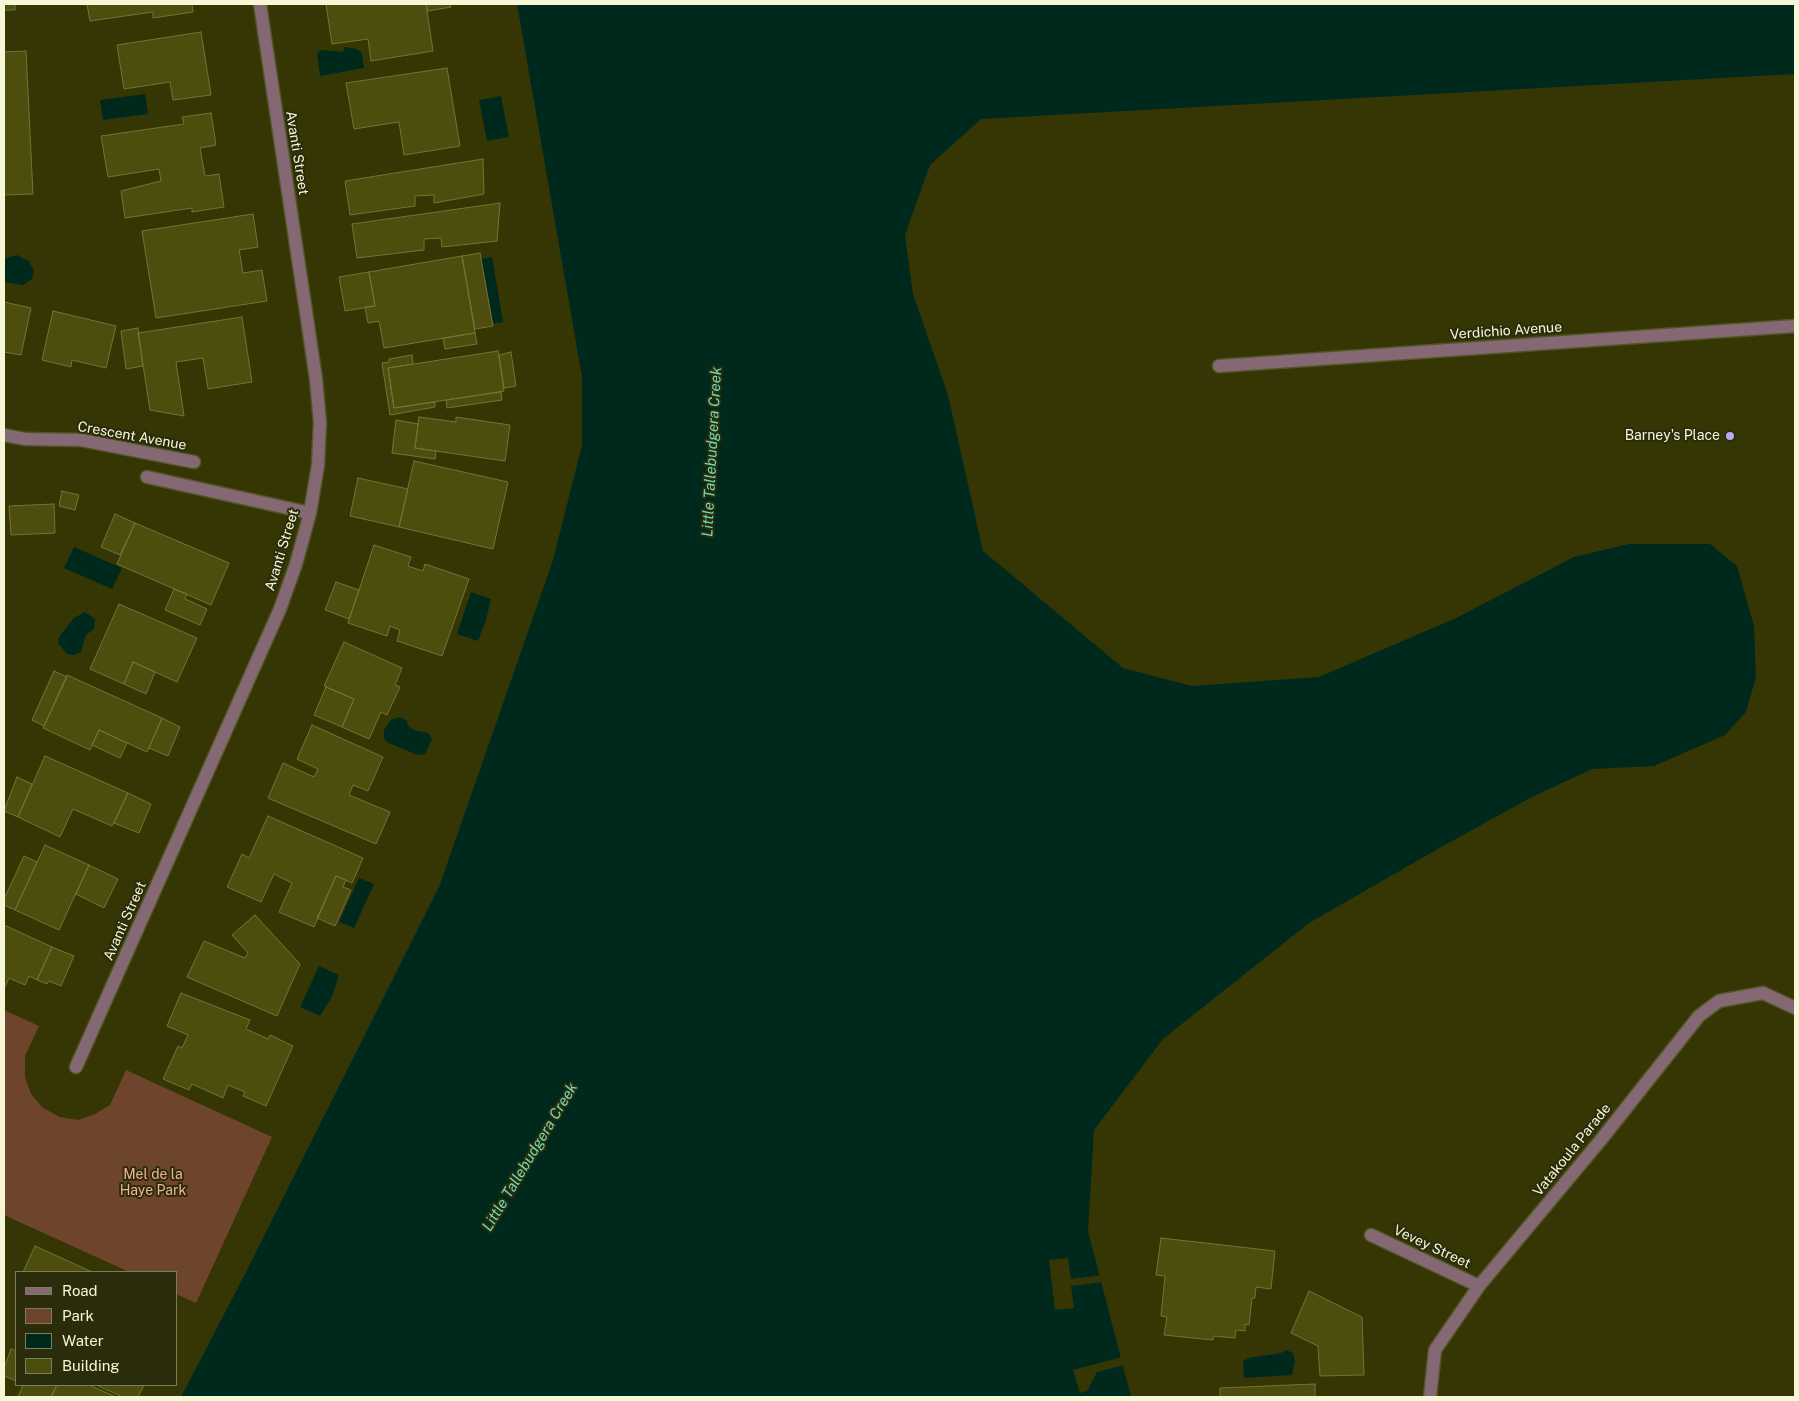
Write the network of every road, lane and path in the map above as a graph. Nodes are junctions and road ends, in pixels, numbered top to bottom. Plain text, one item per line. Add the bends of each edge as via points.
1 (260, 4) edge
2 (1795, 326) edge
3 (1219, 366) dead end
4 (4, 435) edge
5 (194, 462) dead end
6 (147, 476) dead end
7 (310, 512) junction
8 (1795, 1008) edge
9 (76, 1067) dead end
10 (1371, 1235) dead end
11 (1479, 1286) junction
12 (1430, 1397) edge

1 - 7 street, Avanti Street via 316,379 320,424 318,465
2 - 3 street, Verdichio Avenue
4 - 5 street, Crescent Avenue via 25,439 81,440
6 - 7 street
7 - 9 street, Avanti Street via 280,609
8 - 11 street, Vatakoula Parade via 1763,993 1719,1001 1699,1016
10 - 11 street, Vevey Street
11 - 12 street, Vatakoula Parade via 1435,1350

